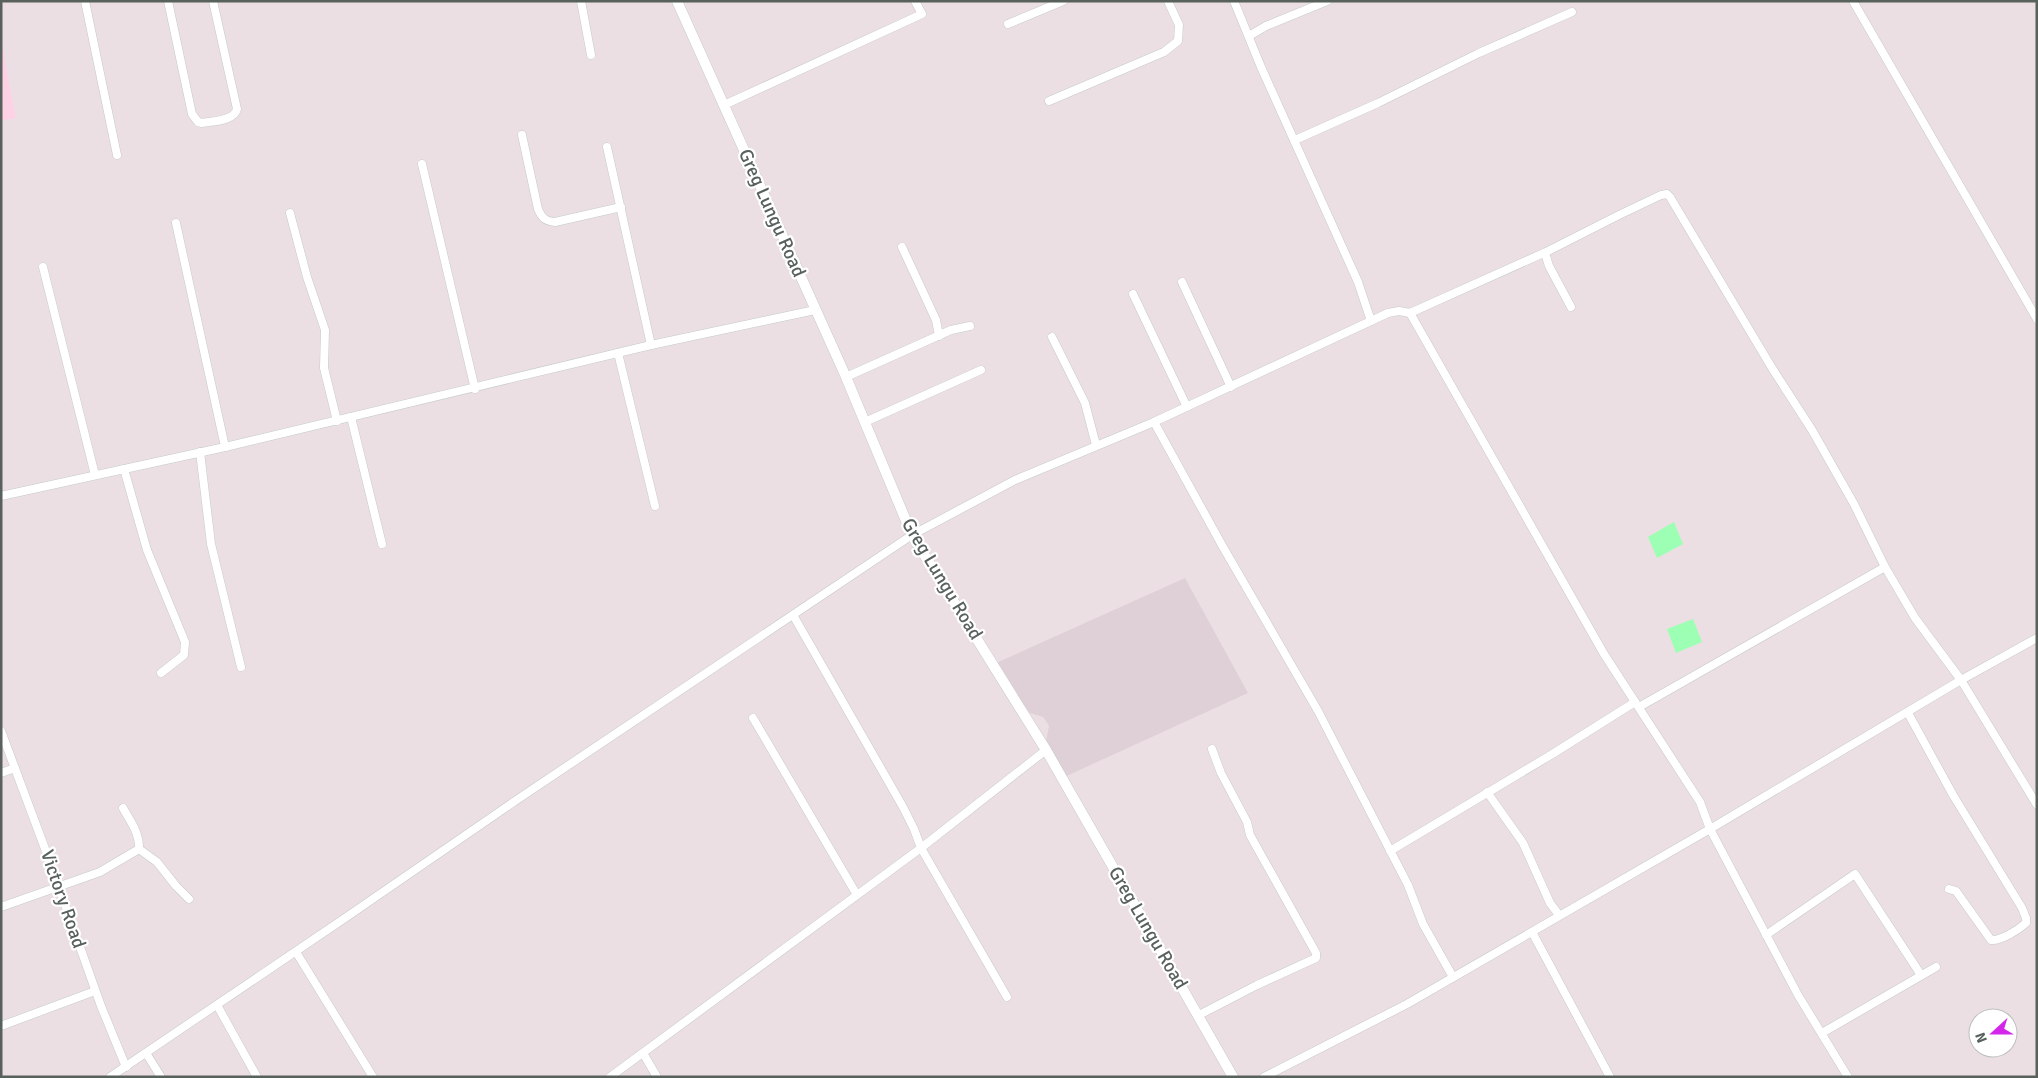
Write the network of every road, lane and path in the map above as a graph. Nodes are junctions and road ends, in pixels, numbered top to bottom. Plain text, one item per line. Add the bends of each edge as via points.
1 (85, 1) edge
2 (168, 1) edge
3 (213, 1) edge
4 (581, 1) edge
5 (677, 1) edge
6 (916, 1) edge
7 (1063, 1) edge
8 (1168, 1) edge
9 (1234, 1) edge
10 (1327, 1) edge
11 (1853, 1) edge
12 (1572, 12) dead end
13 (1008, 24) dead end
14 (1249, 36) junction
15 (591, 55) dead end
16 (1049, 101) dead end
17 (724, 104) junction
18 (522, 135) dead end
19 (1295, 140) junction
20 (607, 147) dead end
21 (118, 155) dead end
22 (422, 164) dead end
23 (621, 207) junction
24 (290, 213) dead end
25 (176, 223) dead end
26 (902, 247) dead end
27 (1545, 253) junction
28 (44, 267) dead end
29 (1182, 282) dead end
30 (1133, 294) dead end
31 (1571, 306) dead end
32 (815, 310) junction
33 (1410, 313) junction
34 (2037, 319) edge
35 (1372, 321) junction
36 (970, 326) dead end
37 (939, 336) junction
38 (1052, 337) dead end
39 (651, 346) junction
40 (618, 353) junction
41 (981, 370) dead end
42 (846, 377) junction
43 (1230, 387) junction
44 (475, 389) junction
45 (1186, 407) junction
46 (352, 418) junction
47 (337, 421) junction
48 (865, 422) junction
49 (1154, 422) junction
50 (1096, 445) junction
51 (225, 447) junction
52 (200, 452) junction
53 (124, 469) junction
54 (96, 475) junction
55 (1, 496) edge
56 (655, 506) dead end
57 (912, 535) junction
58 (382, 544) dead end
59 (1885, 568) junction
60 (793, 615) junction
61 (2037, 638) edge
62 (241, 667) dead end
63 (161, 673) dead end
64 (1961, 680) junction
65 (1637, 704) junction
66 (1908, 712) junction
67 (753, 718) dead end
68 (1, 731) edge
69 (1212, 749) dead end
70 (1046, 750) junction
71 (15, 768) junction
72 (1, 773) edge
73 (1487, 792) junction
74 (2037, 805) edge
75 (122, 808) dead end
76 (1710, 829) junction
77 (921, 848) junction
78 (139, 849) junction
79 (1390, 851) junction
80 (57, 886) junction
81 (1949, 889) dead end
82 (857, 895) junction
83 (190, 899) dead end
84 (1, 907) edge
85 (1559, 915) junction
86 (1532, 932) junction
87 (1766, 935) junction
88 (296, 952) junction
89 (1936, 967) dead end
90 (1921, 975) junction
91 (1453, 976) junction
92 (95, 991) junction
93 (1007, 997) dead end
94 (217, 1005) junction
95 (1199, 1015) junction
96 (1, 1026) edge
97 (1822, 1033) junction
98 (643, 1052) junction
99 (146, 1053) junction
100 (126, 1067) junction
101 (110, 1077) edge
102 (161, 1077) edge
103 (257, 1077) edge
104 (373, 1077) edge
105 (610, 1077) edge
106 (657, 1077) edge
107 (1233, 1077) edge
108 (1264, 1077) edge
109 (1610, 1077) edge
110 (1848, 1077) edge

1 - 21 street
2 - 3 street via 192,114 202,123 231,117 237,109
4 - 15 street
5 - 17 street, Greg Lungu Road
6 - 17 street via 922,14
7 - 13 street
8 - 16 street via 1179,25 1178,41 1164,52
9 - 14 street
10 - 14 street
11 - 34 street
12 - 19 street
14 - 19 street
17 - 32 street, Greg Lungu Road
18 - 23 street via 542,218 555,222
19 - 35 street
20 - 23 street
22 - 44 street
23 - 39 street
24 - 47 street via 325,330 324,368
25 - 51 street
26 - 37 street via 936,320
27 - 31 street
27 - 33 street
27 - 59 street via 1667,194 1812,430 1854,504
28 - 54 street
29 - 43 street
30 - 45 street
32 - 39 street
32 - 42 street, Greg Lungu Road
33 - 35 street via 1399,311
33 - 65 street via 1604,654
35 - 43 street
36 - 37 street
37 - 42 street
38 - 50 street via 1085,403
39 - 40 street
40 - 44 street
40 - 56 street
41 - 48 street
42 - 48 street, Greg Lungu Road
43 - 45 street
44 - 46 street
45 - 49 street
46 - 47 street
46 - 58 street
47 - 51 street
48 - 57 street, Greg Lungu Road
49 - 50 street
49 - 79 street via 1318,711
50 - 57 street via 1014,480
51 - 52 street
52 - 53 street
52 - 62 street via 211,544
53 - 54 street
53 - 63 street via 146,550 186,642 184,655
54 - 55 street
57 - 60 street
57 - 70 street, Greg Lungu Road
59 - 64 street via 1915,618
59 - 65 street
60 - 77 street via 903,808
60 - 88 street
61 - 64 street
64 - 66 street
64 - 74 street
65 - 73 street
65 - 76 street via 1700,802
66 - 76 street
66 - 81 street via 1953,795 2022,908 2026,923 1991,940 1956,891
67 - 82 street
68 - 71 street, Victory Road
69 - 95 street via 1247,822 1250,835 1316,958
70 - 77 street
70 - 95 street, Greg Lungu Road
71 - 72 street
71 - 80 street, Victory Road
73 - 79 street
73 - 85 street via 1523,843 1550,903
75 - 78 street via 136,830
76 - 85 street
76 - 87 street
77 - 82 street
77 - 93 street
78 - 80 street via 100,872
78 - 83 street via 157,862
79 - 91 street via 1423,924
80 - 84 street
80 - 92 street, Victory Road
82 - 98 street
85 - 86 street
86 - 91 street
86 - 109 street
87 - 90 street via 1855,874
87 - 97 street
88 - 94 street
88 - 104 street
89 - 90 street
90 - 97 street
91 - 108 street via 1407,1004
92 - 96 street
92 - 100 street, Victory Road
94 - 99 street
94 - 103 street
95 - 107 street, Greg Lungu Road
97 - 110 street
98 - 105 street
98 - 106 street
99 - 100 street
99 - 102 street
100 - 101 street

